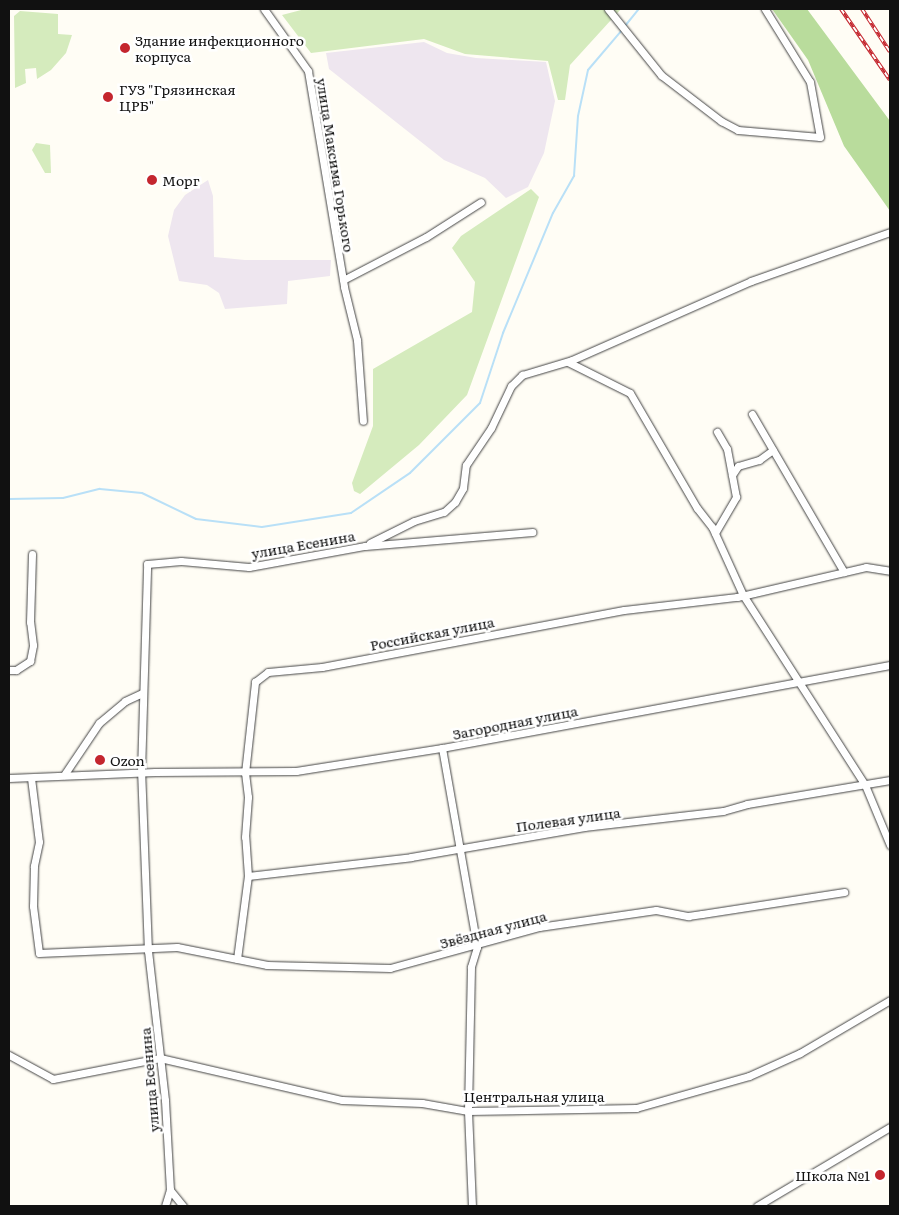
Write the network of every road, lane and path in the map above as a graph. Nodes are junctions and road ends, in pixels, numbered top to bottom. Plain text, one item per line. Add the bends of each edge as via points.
1 (264, 9) edge
2 (608, 9) edge
3 (765, 9) edge
4 (482, 202) dead end
5 (890, 232) edge
6 (343, 280) junction
7 (568, 362) junction
8 (752, 414) dead end
9 (363, 421) dead end
10 (717, 432) dead end
11 (773, 450) junction
12 (732, 475) junction
13 (532, 532) dead end
14 (715, 533) junction
15 (365, 546) junction
16 (32, 554) dead end
17 (890, 571) edge
18 (844, 572) junction
19 (743, 596) junction
20 (890, 664) edge
21 (9, 670) edge
22 (798, 682) junction
23 (142, 693) junction
24 (442, 748) junction
25 (141, 772) junction
26 (245, 773) junction
27 (64, 776) junction
28 (9, 778) edge
29 (31, 778) junction
30 (890, 780) edge
31 (865, 785) junction
32 (890, 845) edge
33 (458, 848) junction
34 (248, 876) junction
35 (844, 892) dead end
36 (476, 947) junction
37 (148, 951) junction
38 (237, 959) junction
39 (890, 1000) edge
40 (9, 1055) edge
41 (160, 1058) junction
42 (468, 1111) junction
43 (890, 1128) edge
44 (170, 1190) junction
45 (165, 1206) edge
46 (183, 1206) edge
47 (472, 1206) edge
48 (756, 1206) edge

1 - 6 street, улица Максима Горького via 308,72
2 - 3 street via 629,31 661,75 721,121 738,130 820,137 810,82
4 - 6 street, улица Максима Горького via 426,237
5 - 7 street via 751,281
6 - 9 street, улица Максима Горького via 357,340
7 - 14 street via 593,371 630,393
7 - 15 street via 522,375 511,386 491,428 466,465 463,488 444,512 414,521
8 - 11 street
10 - 12 street via 726,449
11 - 12 street via 759,460 738,466
11 - 18 street
12 - 14 street via 736,497
13 - 15 street, улица Есенина
14 - 19 street
15 - 23 street, улица Есенина via 249,567 180,561 147,564
16 - 21 street via 30,622 33,645 30,661 16,670
17 - 18 street, Российская улица via 866,568
18 - 19 street, Российская улица
19 - 22 street
19 - 26 street, Российская улица via 624,610 322,667 268,672 255,682
20 - 22 street, Загородная улица
22 - 24 street, Загородная улица
22 - 31 street
23 - 25 street, улица Есенина
23 - 27 street via 125,701 99,723
24 - 26 street, Загородная улица via 296,771
24 - 33 street
25 - 26 street, Загородная улица
25 - 27 street
25 - 37 street, улица Есенина
26 - 34 street, Российская улица
27 - 29 street
28 - 29 street
29 - 37 street via 39,842 34,866 33,906 39,953
30 - 31 street, Полевая улица
31 - 32 street
31 - 33 street, Полевая улица via 747,804 722,812 584,827
33 - 34 street, Полевая улица via 411,858
33 - 36 street
34 - 38 street, Российская улица
35 - 36 street, Звёздная улица via 688,916 656,910 558,924 520,931
36 - 38 street, Звёздная улица via 390,968 267,965
36 - 42 street via 471,967
37 - 38 street, Звёздная улица via 177,947
37 - 41 street, улица Есенина
39 - 42 street, Центральная улица via 800,1053 749,1076 645,1106
40 - 41 street via 53,1079
41 - 42 street, Центральная улица via 342,1100 422,1103
41 - 44 street, улица Есенина
42 - 47 street
43 - 48 street
44 - 45 street, улица Есенина
44 - 46 street

